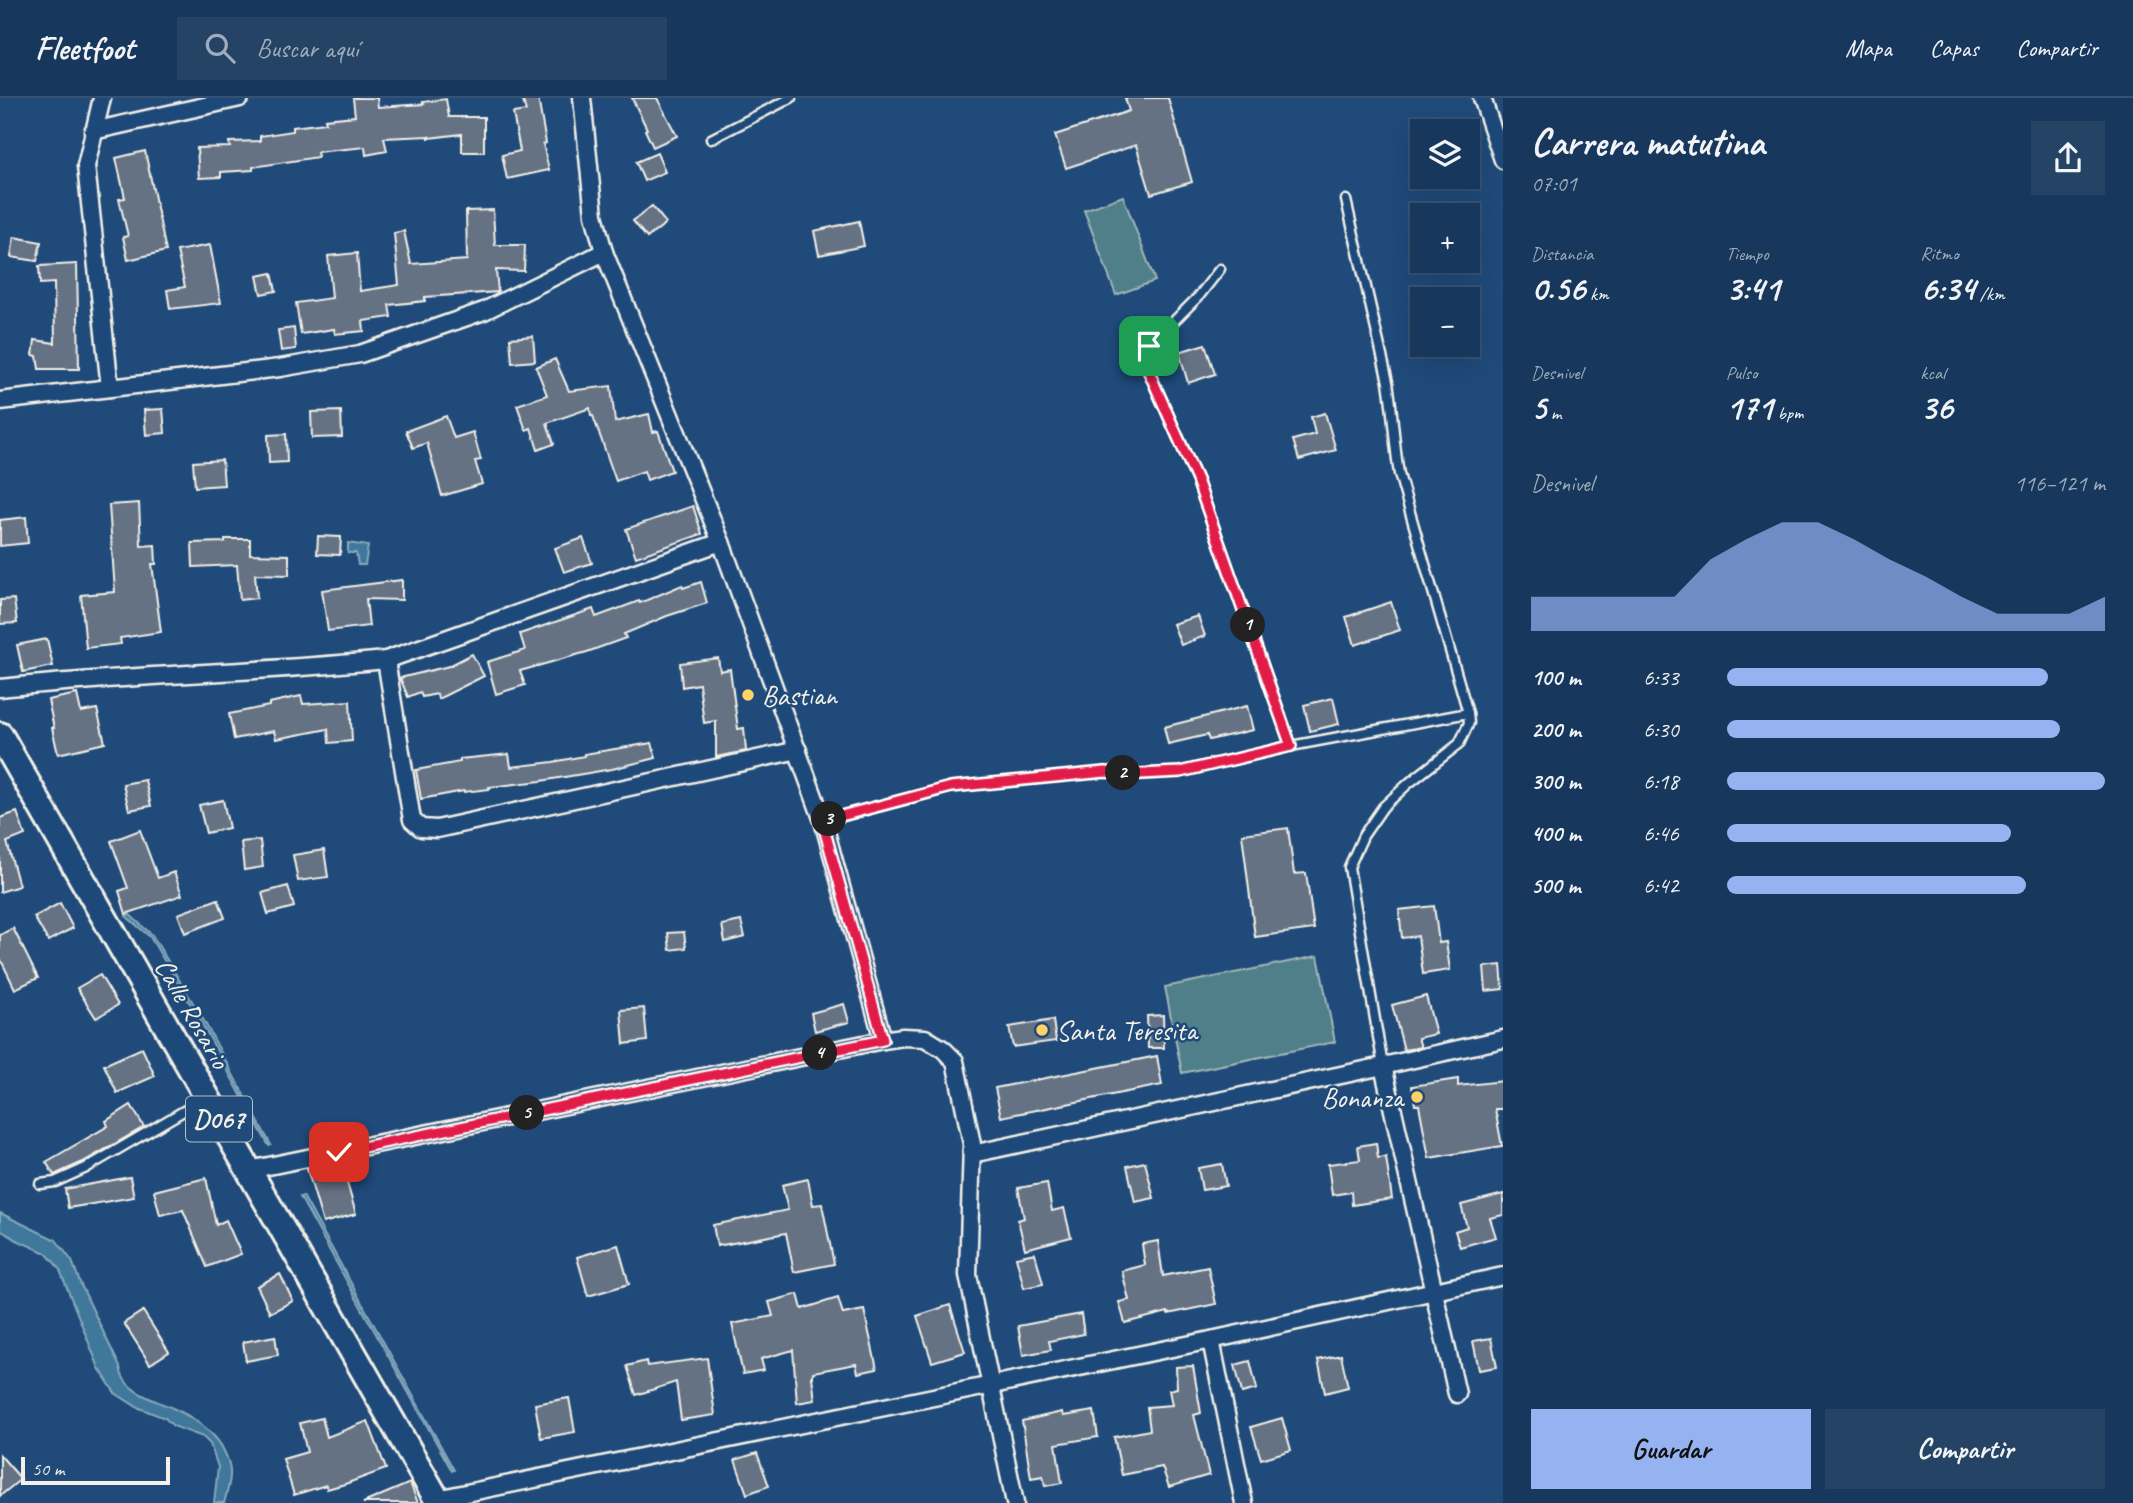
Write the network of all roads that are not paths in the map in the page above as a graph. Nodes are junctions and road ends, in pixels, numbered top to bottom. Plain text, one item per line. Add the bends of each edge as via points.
1 (102, 98) edge
2 (240, 98) edge
3 (582, 98) edge
4 (792, 98) edge
5 (1482, 98) edge
6 (93, 131) junction
7 (711, 139) dead end
8 (1503, 160) edge
9 (1346, 200) dead end
10 (604, 252) junction
11 (1220, 269) dead end
12 (110, 388) junction
13 (0, 401) edge
14 (721, 542) junction
15 (386, 660) junction
16 (0, 688) edge
17 (1468, 713) junction
18 (0, 735) edge
19 (1291, 746) junction
20 (798, 750) junction
21 (822, 821) junction
22 (1503, 1039) edge
23 (883, 1040) junction
24 (1383, 1066) junction
25 (207, 1098) junction
26 (972, 1154) junction
27 (249, 1170) junction
28 (40, 1184) dead end
29 (1503, 1276) edge
30 (1433, 1291) junction
31 (1211, 1340) junction
32 (991, 1385) junction
33 (1457, 1394) dead end
34 (438, 1501) edge
35 (1015, 1503) edge
36 (1244, 1503) edge

1 - 6 street
2 - 6 street
3 - 10 street via 594,215
4 - 7 lane
5 - 8 street
6 - 12 street via 86,166
9 - 17 lane via 1388,382 1399,474
10 - 12 street via 484,311 360,354
10 - 14 street
11 - 19 lane via 1149,346 1145,363 1197,480
12 - 13 street
14 - 15 street
14 - 20 street
15 - 16 street
15 - 20 street via 412,820 421,828 437,829
17 - 19 lane
17 - 24 lane via 1460,744 1382,807 1349,867
18 - 25 main road, Calle Rosario / D067
19 - 21 lane via 1180,772 1093,773 951,787
20 - 21 street
21 - 23 street
22 - 24 street
23 - 26 street via 925,1038 955,1061
23 - 27 street
24 - 26 street
24 - 30 street
25 - 27 main road, Calle Rosario / D067
25 - 28 lane via 86,1168
26 - 32 street via 968,1275
27 - 34 main road, Calle Rosario / D067
29 - 30 street
30 - 31 street
30 - 33 street
31 - 32 street
31 - 36 street
32 - 34 street
32 - 35 street

